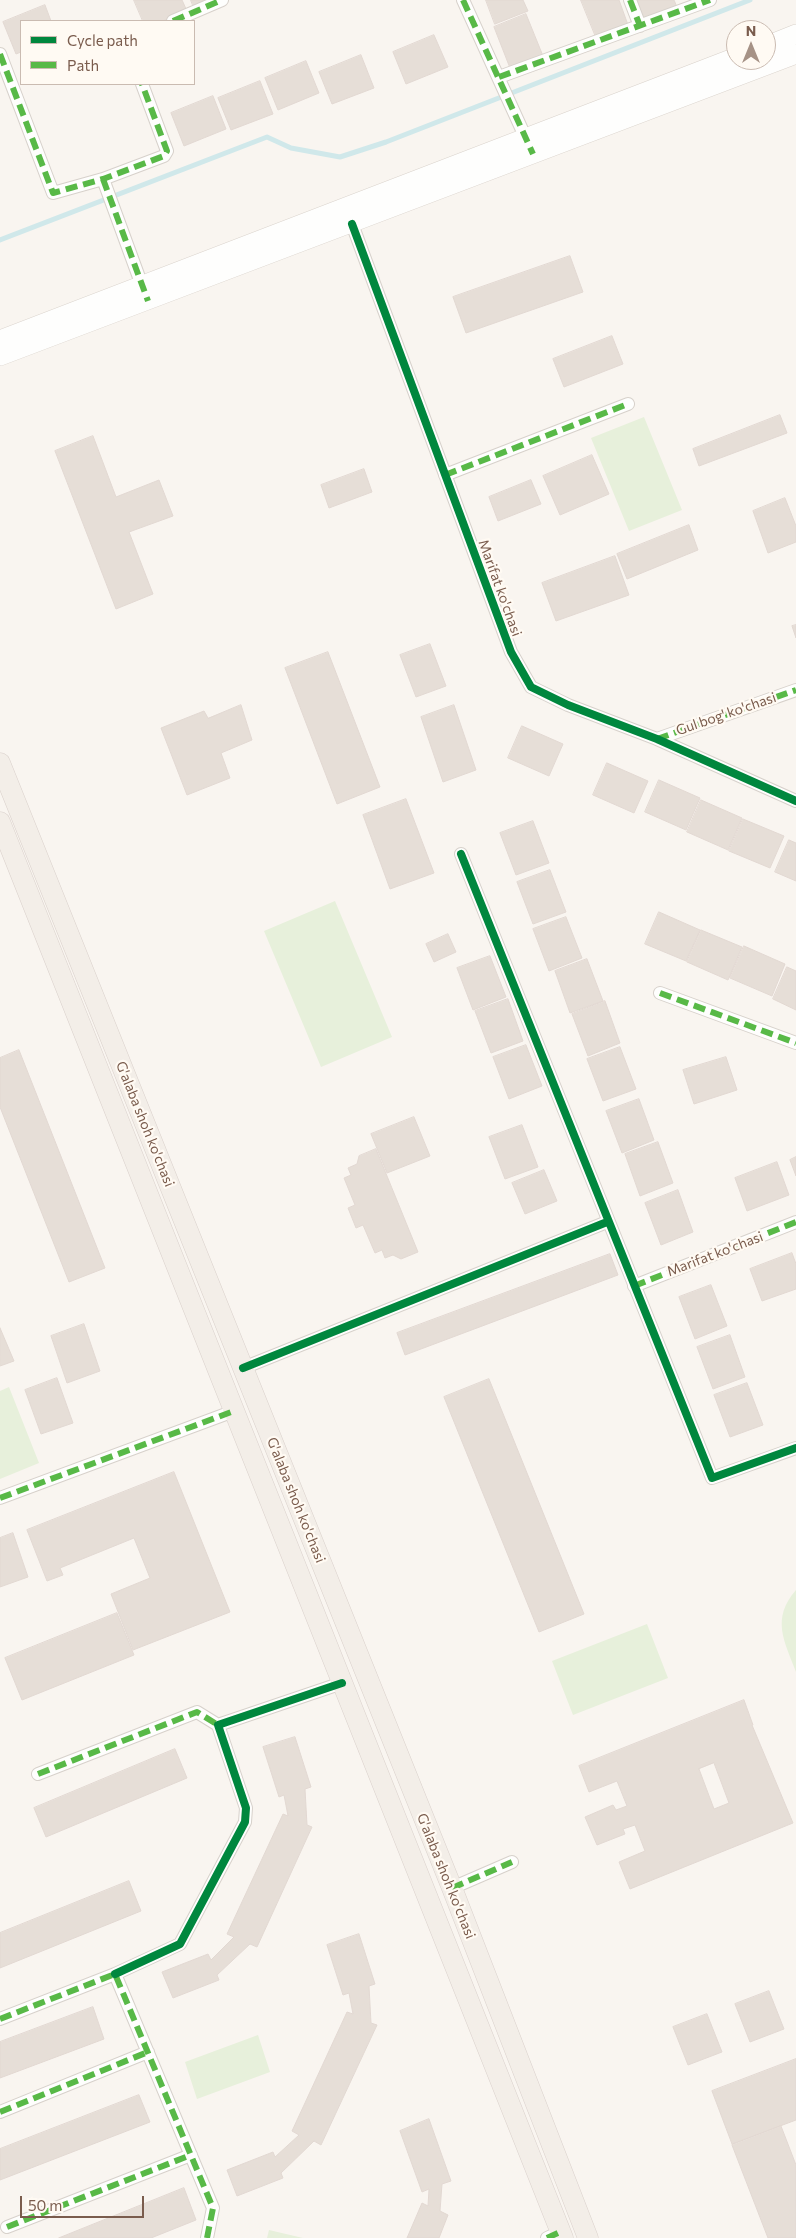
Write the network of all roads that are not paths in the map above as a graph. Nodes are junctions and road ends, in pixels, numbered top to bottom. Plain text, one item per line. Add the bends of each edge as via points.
1 (222, 0) edge
2 (463, 0) edge
3 (630, 0) edge
4 (710, 0) edge
5 (175, 20) edge
6 (640, 26) junction
7 (796, 34) edge
8 (776, 42) edge
9 (0, 54) edge
10 (796, 54) edge
11 (726, 61) edge
12 (499, 77) junction
13 (142, 85) edge
14 (525, 136) junction
15 (533, 154) junction
16 (103, 179) junction
17 (352, 224) junction
18 (145, 293) junction
19 (0, 340) edge
20 (0, 356) edge
21 (628, 404) dead end
22 (445, 475) junction
23 (796, 690) edge
24 (657, 738) junction
25 (0, 763) edge
26 (796, 801) edge
27 (0, 822) edge
28 (461, 854) dead end
29 (660, 992) dead end
30 (796, 1043) edge
31 (607, 1222) junction
32 (796, 1222) edge
33 (634, 1286) junction
34 (243, 1368) junction
35 (234, 1411) junction
36 (796, 1448) edge
37 (0, 1498) edge
38 (342, 1683) junction
39 (218, 1725) junction
40 (38, 1774) dead end
41 (512, 1862) dead end
42 (452, 1888) junction
43 (115, 1974) junction
44 (0, 2019) edge
45 (148, 2052) junction
46 (0, 2112) edge
47 (191, 2155) junction
48 (7, 2227) dead end
49 (557, 2236) edge
50 (207, 2238) edge
51 (588, 2238) edge

1 - 5 street
2 - 12 street
3 - 6 street
4 - 6 street
6 - 12 street
7 - 8 main road
9 - 16 street via 52,193
10 - 15 main road
11 - 14 main road
12 - 14 street
13 - 16 street via 167,151 164,156
14 - 15 street
14 - 18 main road
15 - 17 main road
16 - 18 street
17 - 18 main road
17 - 22 street, Marifat ko'chasi
18 - 19 main road
18 - 20 main road
21 - 22 street
22 - 24 street, Marifat ko'chasi via 511,652 532,687 568,705
23 - 24 street, Gul bog' ko'chasi
24 - 26 street, Marifat ko'chasi
25 - 34 main road, G'alaba shoh ko'chasi
27 - 35 main road, G'alaba shoh ko'chasi
28 - 31 street
29 - 30 street
31 - 33 street
31 - 34 street
32 - 33 street, Marifat ko'chasi
33 - 36 street via 712,1478
34 - 42 main road, G'alaba shoh ko'chasi
35 - 37 street
35 - 38 main road, G'alaba shoh ko'chasi
38 - 39 street
38 - 49 main road, G'alaba shoh ko'chasi
39 - 40 street via 196,1712
39 - 43 street via 246,1808 245,1822 180,1944
41 - 42 street
42 - 51 main road, G'alaba shoh ko'chasi
43 - 44 street
43 - 45 street
45 - 46 street
45 - 47 street
47 - 48 street
47 - 50 street via 213,2208

